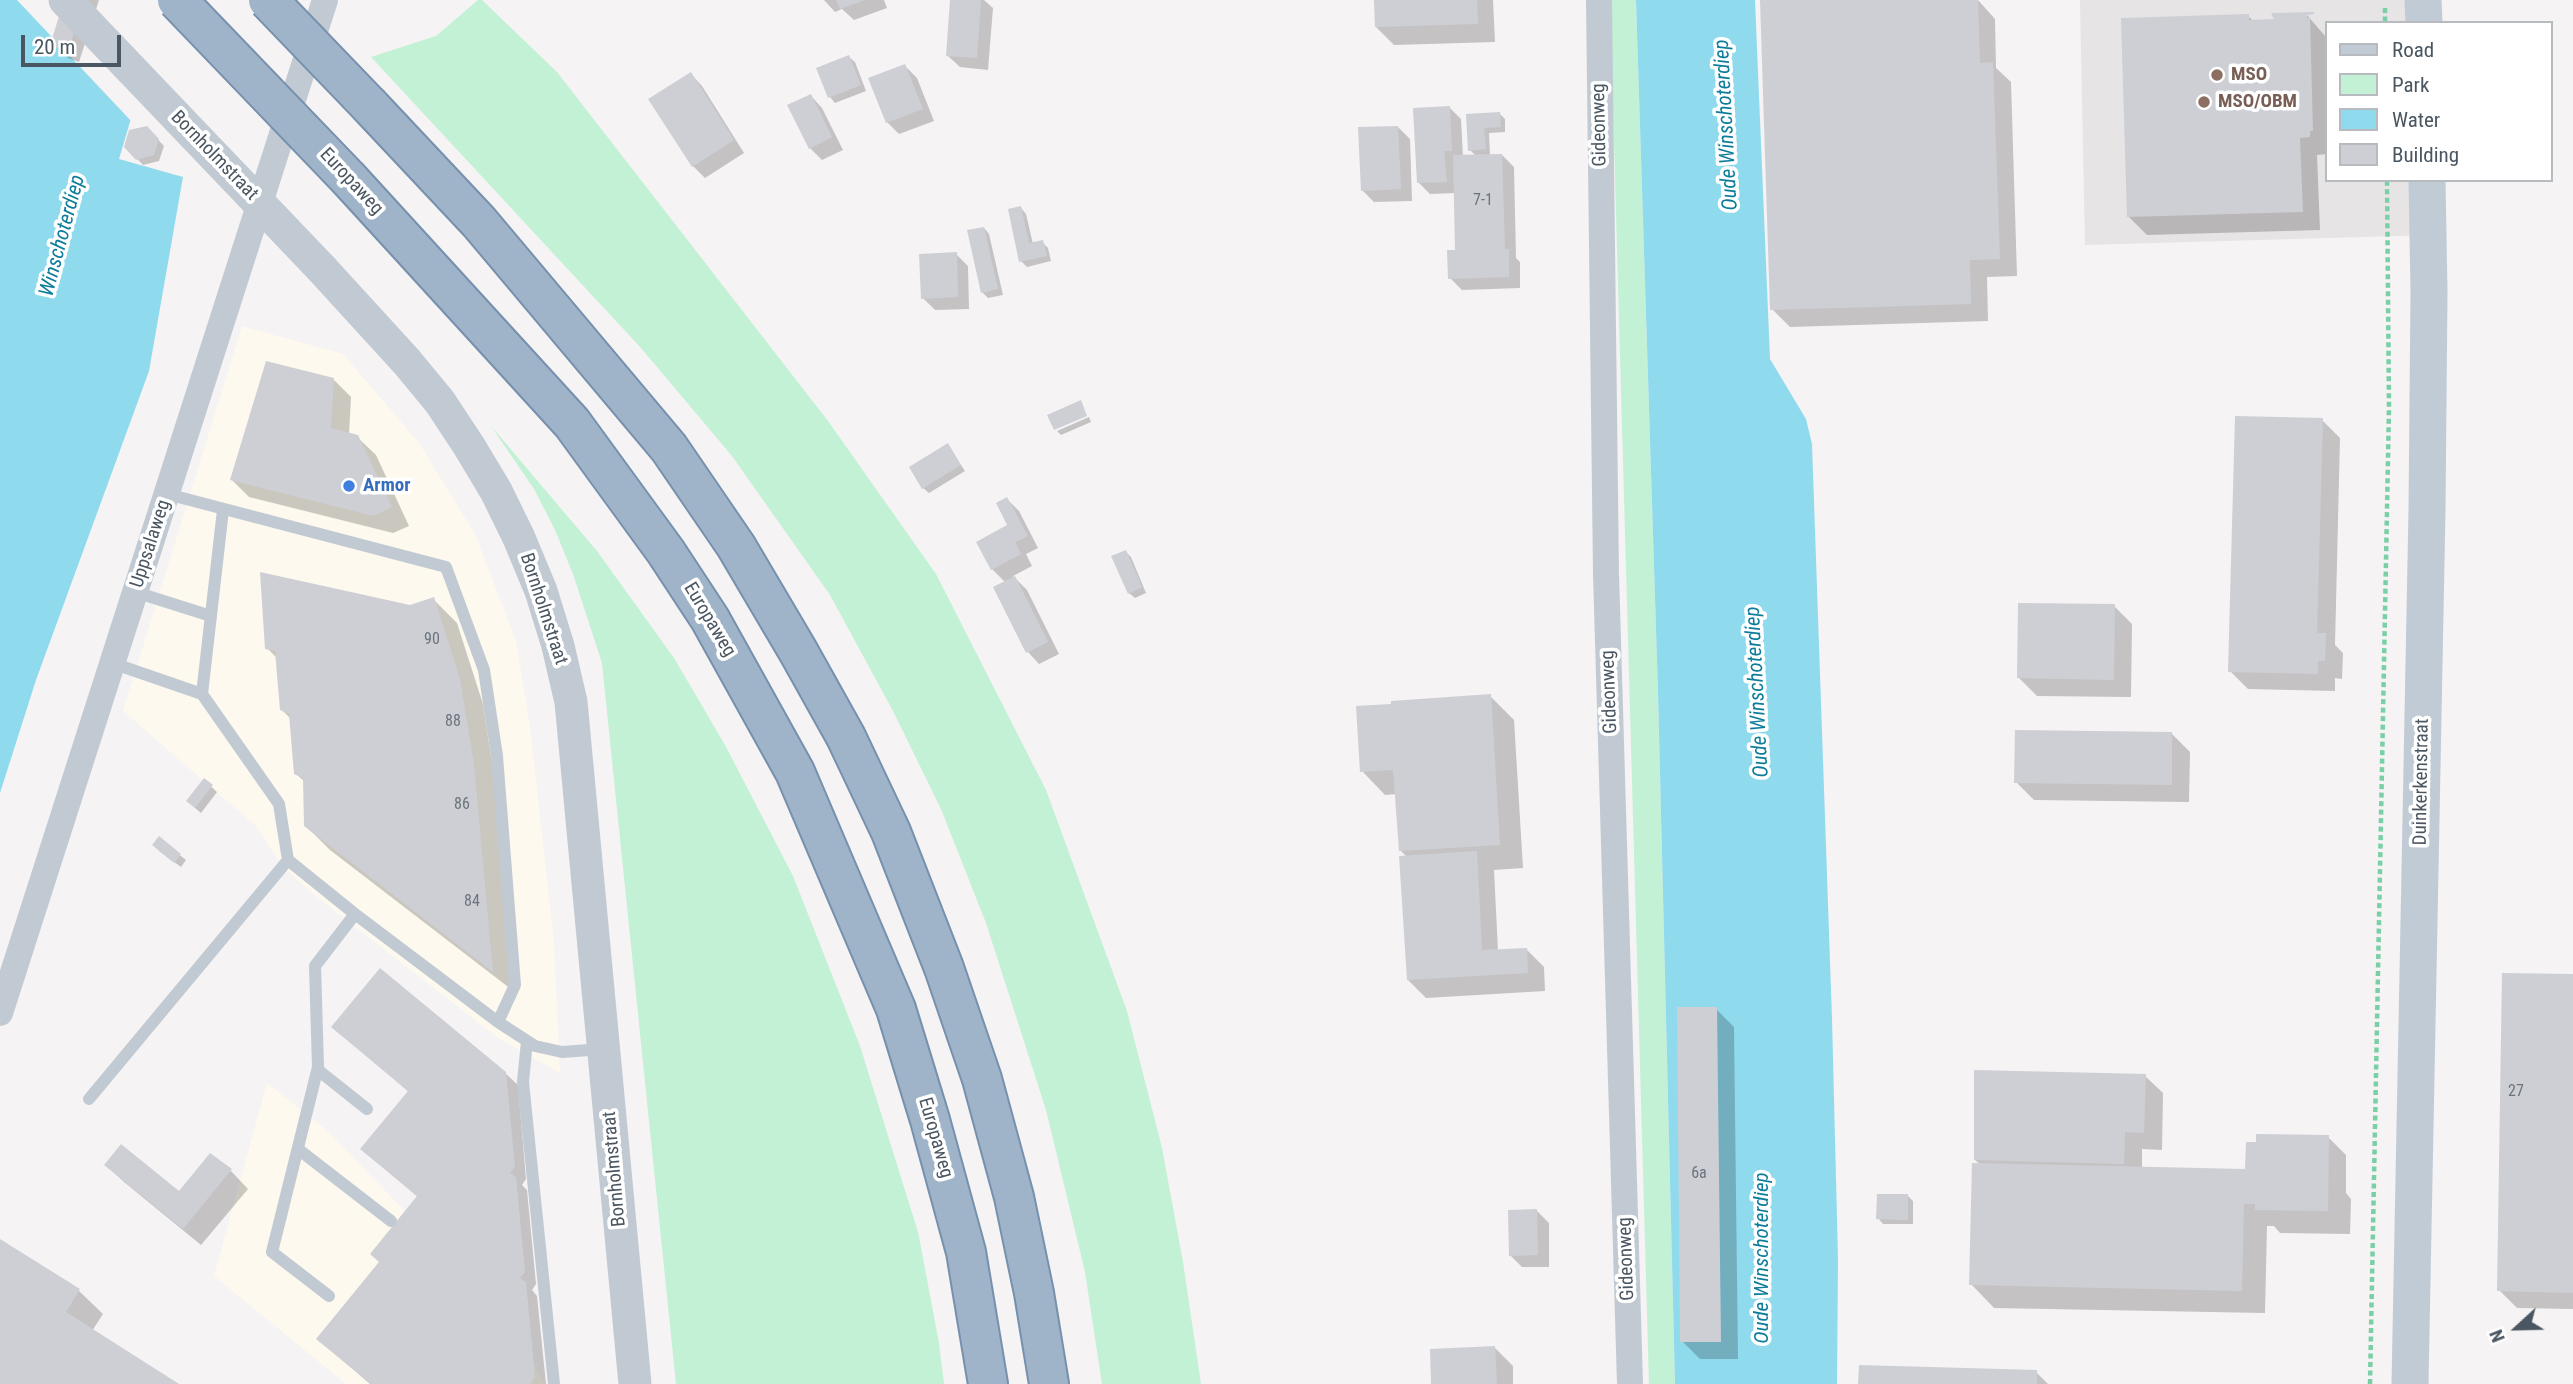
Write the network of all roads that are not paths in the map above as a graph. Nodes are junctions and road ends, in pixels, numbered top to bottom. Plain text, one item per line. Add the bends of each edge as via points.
1 (65, 0) edge
2 (177, 0) edge
3 (268, 0) edge
4 (325, 0) edge
5 (1599, 0) edge
6 (2423, 0) edge
7 (2424, 21) edge
8 (2427, 182) edge
9 (167, 494) junction
10 (223, 510) junction
11 (135, 592) junction
12 (211, 616) junction
13 (112, 663) junction
14 (202, 694) junction
15 (288, 860) junction
16 (355, 914) junction
17 (0, 1013) edge
18 (498, 1021) junction
19 (527, 1041) junction
20 (604, 1049) junction
21 (318, 1070) junction
22 (89, 1099) dead end
23 (367, 1109) dead end
24 (298, 1149) junction
25 (391, 1221) dead end
26 (329, 1296) dead end
27 (554, 1384) edge
28 (635, 1384) edge
29 (988, 1384) edge
30 (1049, 1384) edge
31 (1630, 1384) edge
32 (2410, 1384) edge

1 - 20 street, Bornholmstraat, bridge via 407,362 440,402 496,491 541,591 570,702
2 - 29 highway, Europaweg, bridge via 349,179 572,424 710,619 795,772 896,1009 967,1252
3 - 30 highway, bridge via 479,222 669,448 736,546 798,650 891,832 982,1079 1014,1197
4 - 9 street, Uppsalaweg
5 - 31 street, Gideonweg via 1606,573
6 - 7 main road
8 - 32 main road, Duinkerkenstraat via 2427,510
9 - 10 lane
9 - 11 street, Uppsalaweg
10 - 12 lane
10 - 18 lane via 446,568 484,670 497,756 515,985
11 - 12 lane
11 - 13 street, Uppsalaweg
12 - 14 lane
13 - 14 lane
13 - 17 street, Uppsalaweg
14 - 15 lane via 279,804
15 - 16 lane
15 - 22 lane
16 - 18 lane
16 - 21 lane via 315,966
18 - 19 lane
19 - 20 lane via 562,1052
19 - 27 lane via 523,1082
20 - 28 street, Bornholmstraat
21 - 23 lane
21 - 24 lane
24 - 25 lane
24 - 26 lane via 272,1252

